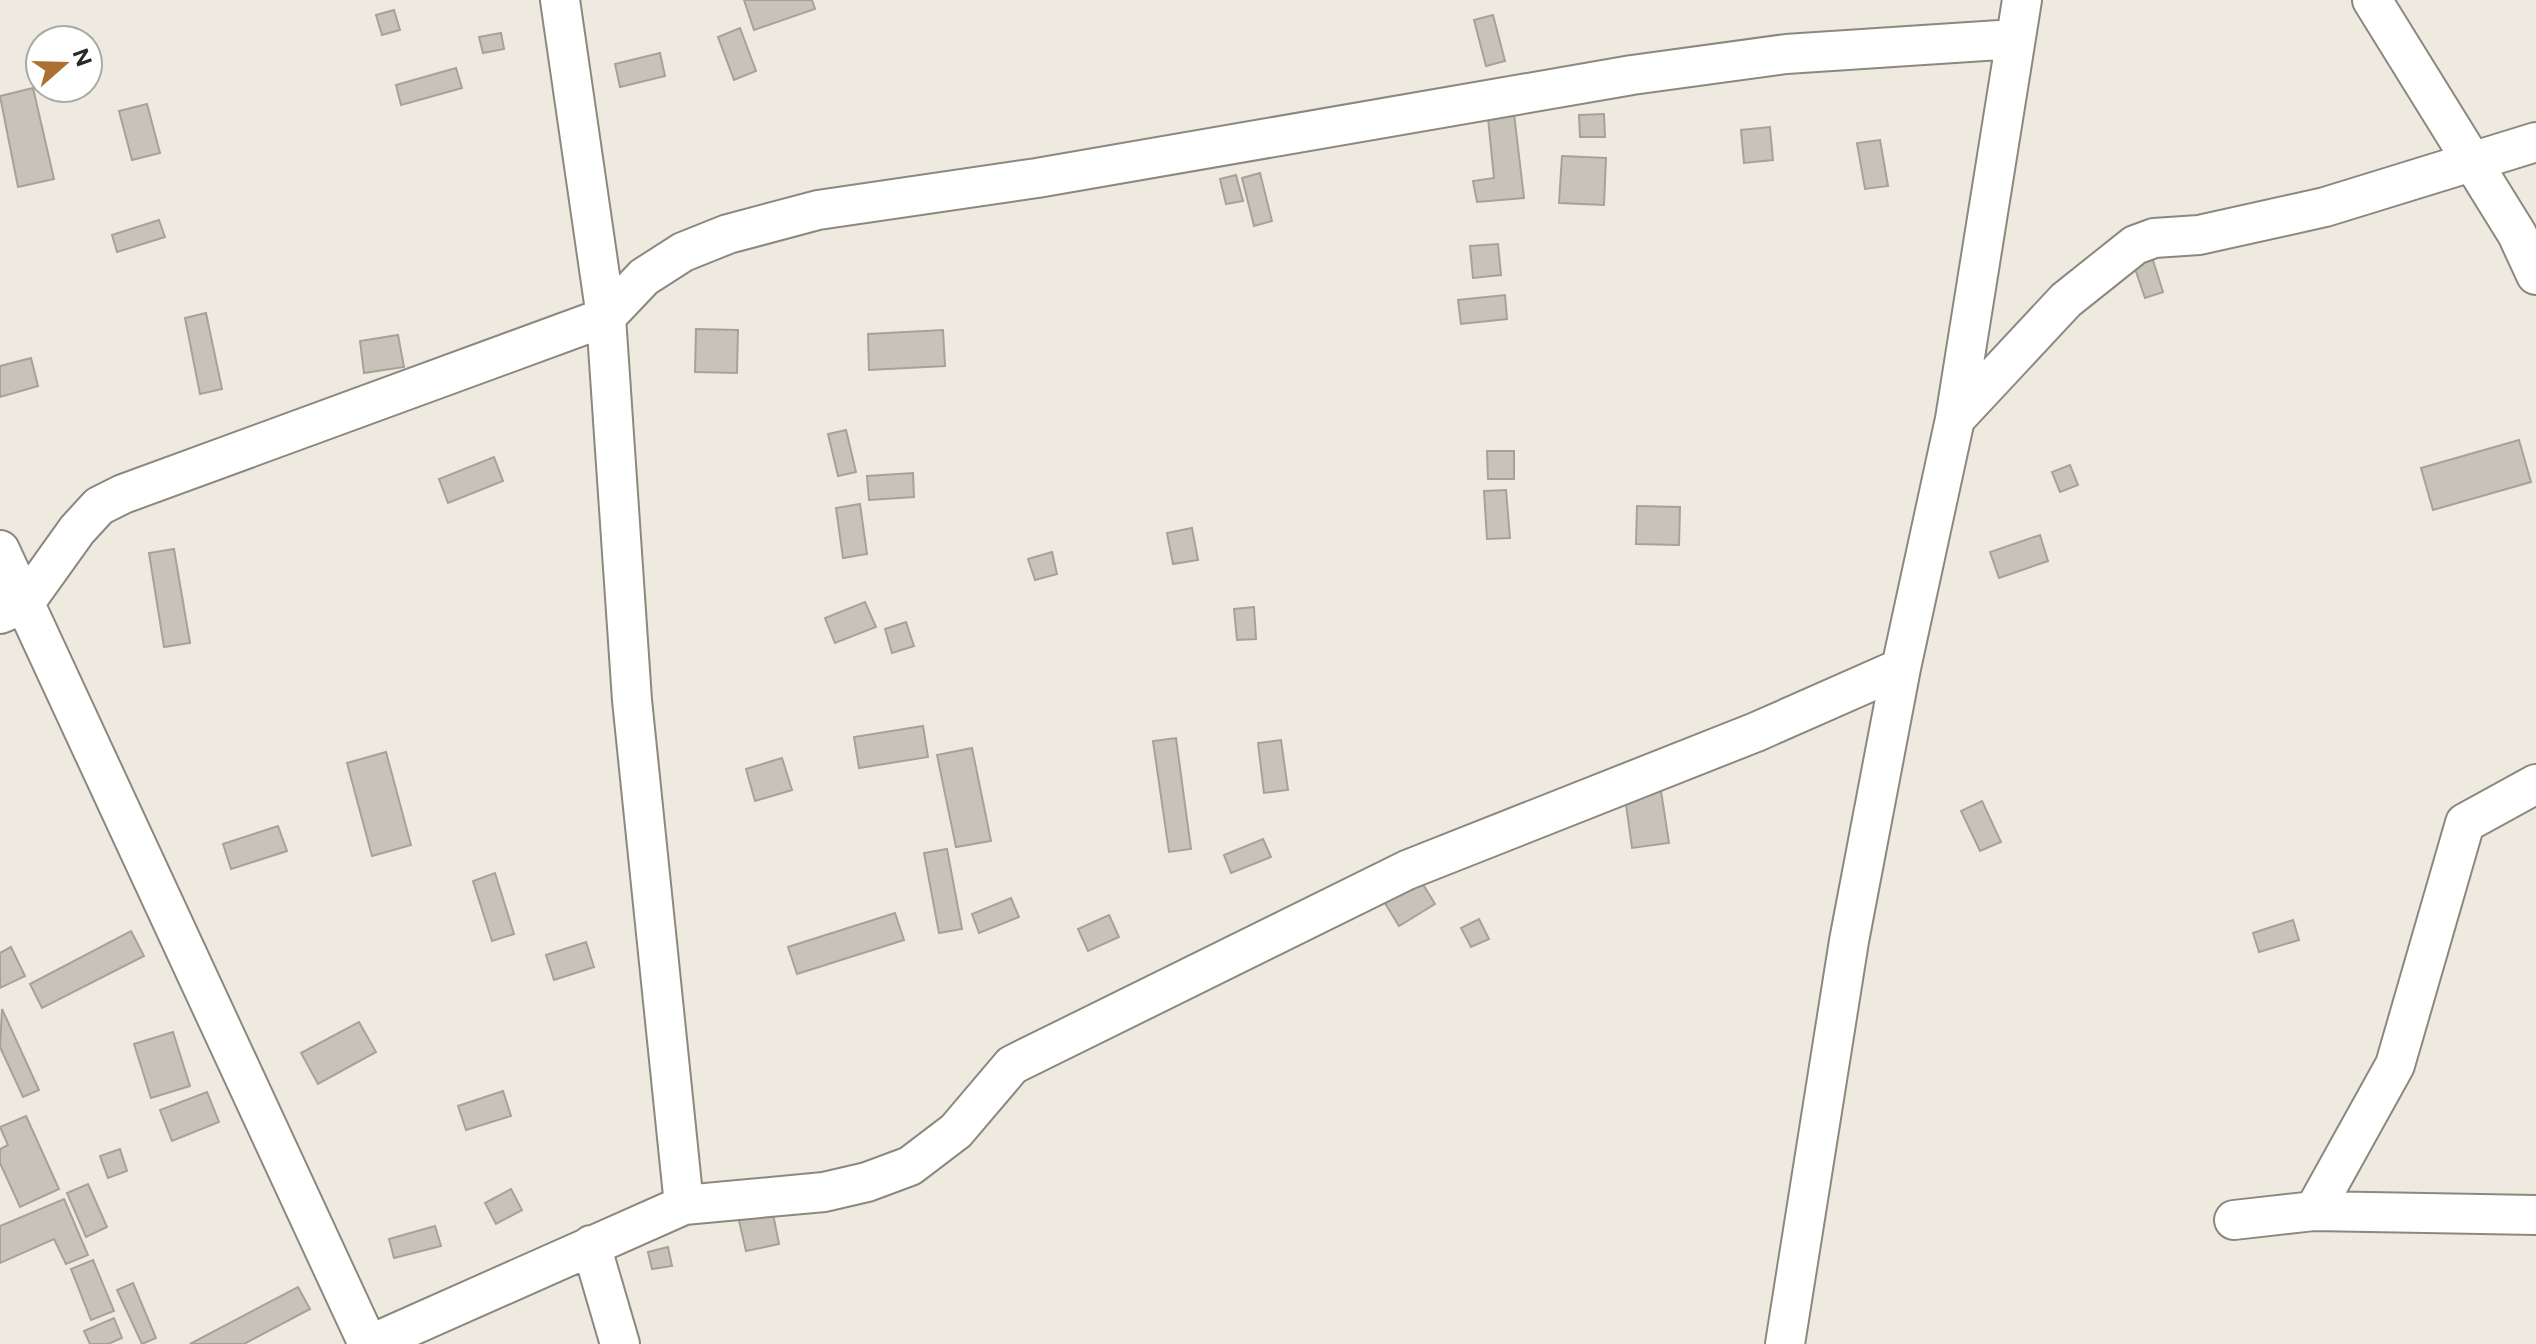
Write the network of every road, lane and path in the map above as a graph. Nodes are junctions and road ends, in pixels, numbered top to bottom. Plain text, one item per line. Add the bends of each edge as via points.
1 (560, 0) edge
2 (2022, 0) edge
3 (2372, 0) edge
4 (2015, 39) junction
5 (2536, 142) edge
6 (2473, 162) junction
7 (2536, 275) edge
8 (606, 317) junction
9 (1955, 419) junction
10 (0, 550) edge
11 (12, 609) edge
12 (1901, 668) junction
13 (2526, 795) edge
14 (684, 1205) junction
15 (2314, 1211) junction
16 (2536, 1215) edge
17 (2234, 1220) dead end
18 (591, 1245) junction
19 (370, 1344) edge
20 (620, 1344) edge
21 (1785, 1344) edge

1 - 8 street
2 - 4 street
3 - 6 street
4 - 8 street via 1786,54 1632,75 1037,178 818,210 683,252 644,277
4 - 9 street
5 - 6 street
6 - 7 street
6 - 9 street via 2325,207 2135,245 2066,300
8 - 11 street via 123,494 99,506
8 - 14 street via 632,700
9 - 12 street
10 - 11 street
11 - 19 street
12 - 14 street via 1756,732 1407,870 1012,1065 956,1131 910,1166 824,1192
12 - 21 street via 1849,941
13 - 15 street via 2465,823 2395,1065
14 - 18 street
15 - 16 street
15 - 17 street
18 - 19 street
18 - 20 street

